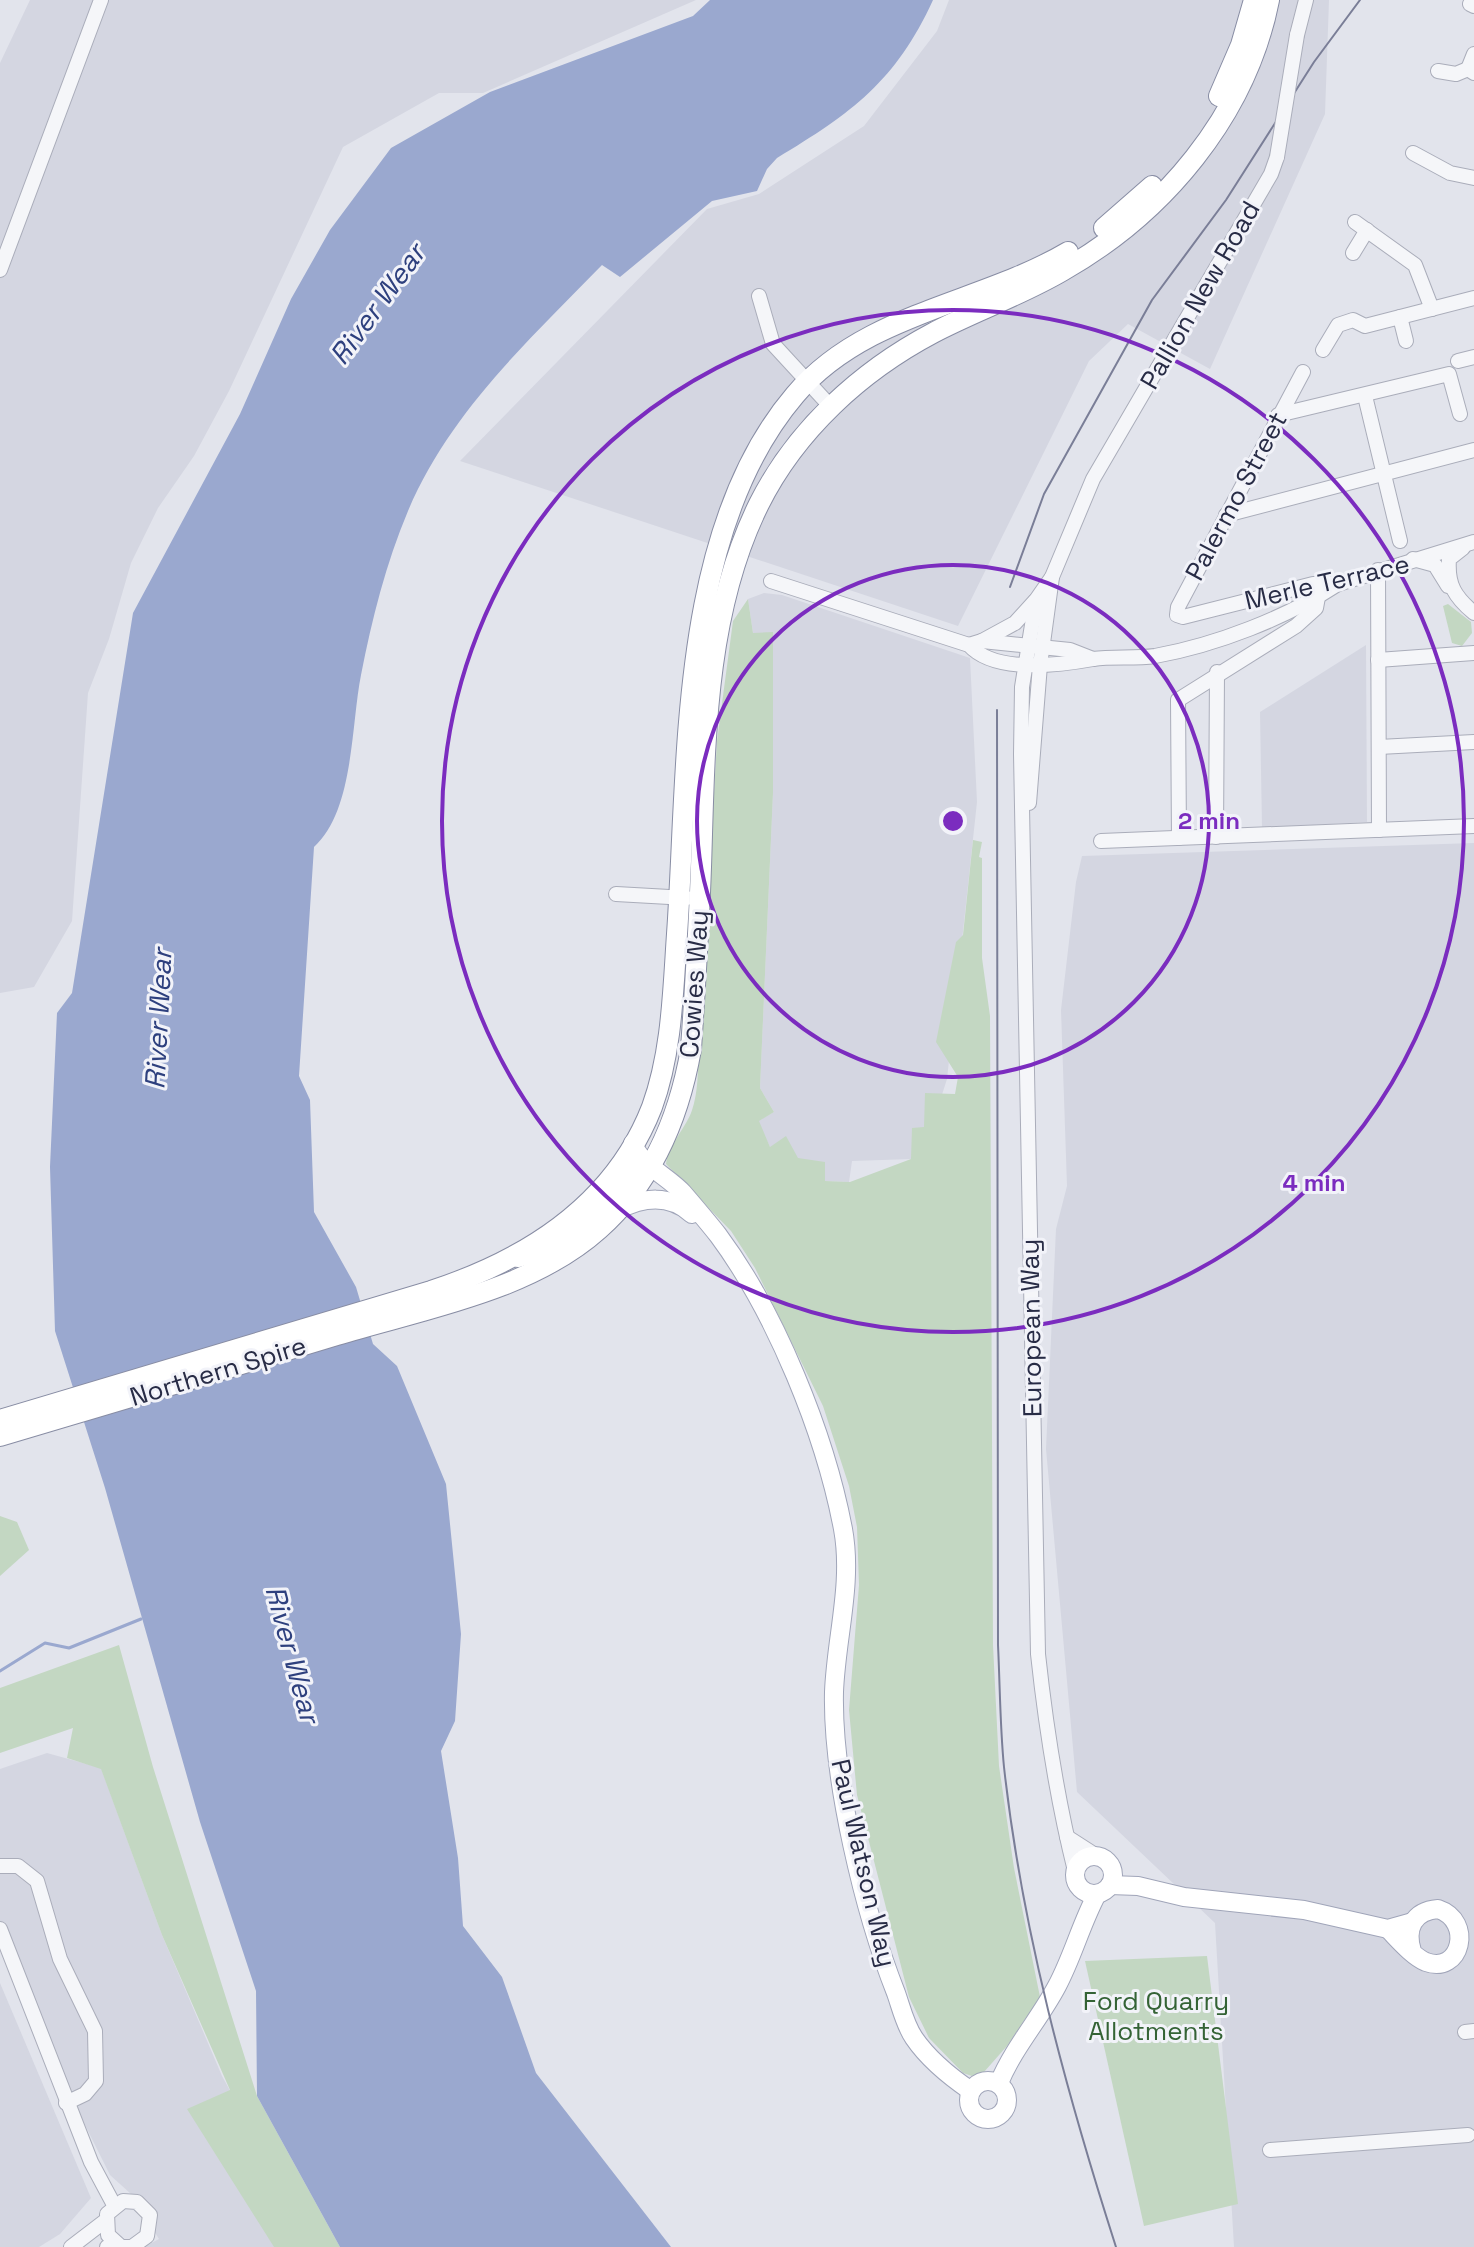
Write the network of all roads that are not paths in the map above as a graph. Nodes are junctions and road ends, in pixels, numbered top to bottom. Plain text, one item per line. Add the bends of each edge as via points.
1 (101, 0) edge
2 (1254, 0) edge
3 (1269, 0) edge
4 (1306, 0) edge
5 (1474, 54) edge
6 (1438, 71) dead end
7 (1471, 71) edge
8 (1413, 153) dead end
9 (1473, 181) edge
10 (1353, 253) dead end
11 (0, 270) edge
12 (759, 296) dead end
13 (1474, 298) edge
14 (1432, 309) junction
15 (1400, 317) junction
16 (1406, 341) dead end
17 (1323, 350) dead end
18 (1474, 357) edge
19 (1458, 361) dead end
20 (1303, 372) dead end
21 (806, 382) junction
22 (1365, 396) junction
23 (831, 407) junction
24 (1460, 414) dead end
25 (1278, 415) junction
26 (1474, 450) edge
27 (1384, 474) junction
28 (1226, 515) junction
29 (1400, 541) dead end
30 (1474, 542) edge
31 (1413, 559) junction
32 (1378, 570) junction
33 (1052, 577) junction
34 (771, 581) dead end
35 (1338, 584) junction
36 (1454, 596) junction
37 (1318, 597) junction
38 (1036, 600) junction
39 (1474, 613) edge
40 (1183, 617) joint
41 (976, 643) junction
42 (1027, 647) junction
43 (1042, 648) junction
44 (1472, 651) edge
45 (1093, 659) junction
46 (1378, 660) junction
47 (1006, 662) junction
48 (1032, 665) junction
49 (1217, 672) junction
50 (1022, 687) junction
51 (1474, 742) edge
52 (1379, 747) junction
53 (1025, 816) junction
54 (1474, 826) edge
55 (1379, 830) junction
56 (1216, 837) junction
57 (1179, 838) junction
58 (1101, 841) dead end
59 (616, 894) dead end
60 (690, 898) junction
61 (633, 1143) junction
62 (652, 1165) junction
63 (618, 1210) junction
64 (725, 1247) junction
65 (515, 1259) junction
66 (433, 1298) junction
67 (0, 1420) edge
68 (0, 1436) edge
69 (1067, 1837) junction
70 (1095, 1855) junction
71 (0, 1866) edge
72 (1075, 1871) junction
73 (1101, 1886) junction
74 (1457, 1918) junction
75 (1413, 1922) junction
76 (0, 1929) edge
77 (1388, 1929) junction
78 (1474, 1929) edge
79 (1467, 1947) edge
80 (1412, 1951) junction
81 (999, 2083) junction
82 (971, 2091) junction
83 (66, 2103) junction
84 (1468, 2135) dead end
85 (1270, 2150) dead end
86 (114, 2205) junction
87 (105, 2221) junction
88 (144, 2245) edge
89 (113, 2246) edge
90 (71, 2247) edge

1 - 11 street
2 - 21 highway, Cowies Way via 1241,45 1210,112 1170,168 1115,220 1053,261 871,336
3 - 23 highway, Cowies Way via 1257,44 1228,108 1183,172 1140,216 1060,273 896,354
4 - 33 street, Pallion New Road, bridge via 1271,174 1093,479
5 - 7 street
6 - 7 street
8 - 9 street
10 - 14 street via 1361,226 1415,265
12 - 21 street via 773,344
13 - 14 street
14 - 15 street
15 - 16 street
15 - 17 street via 1365,326 1353,320 1338,325
18 - 19 street
20 - 25 street, Palermo Street
21 - 23 street
21 - 60 highway, Cowies Way via 754,452 715,566 692,711
22 - 24 street via 1449,374
22 - 25 street
22 - 27 street
23 - 60 highway, Cowies Way via 771,482 729,582 715,650
25 - 28 street, Palermo Street
26 - 27 street
27 - 28 street
27 - 29 street
28 - 40 street, Palermo Street via 1178,607 1177,615
30 - 31 street
30 - 36 street via 1449,559
31 - 32 street, Merle Terrace
31 - 36 street, Merle Terrace via 1435,565
32 - 35 street, Merle Terrace
32 - 46 street
33 - 38 street, Pallion New Road
33 - 43 street, Pallion New Road
34 - 41 street
35 - 37 street
35 - 40 street, Merle Terrace via 1313,584
36 - 39 street, Merle Terrace
37 - 45 street via 1244,630 1160,655
37 - 49 street via 1316,608 1296,626
38 - 41 street via 1015,623
38 - 42 street, Pallion New Road
41 - 42 street
41 - 47 street via 982,655
42 - 43 street
42 - 48 street, Pallion New Road
43 - 45 street
43 - 48 street, Pallion New Road
44 - 46 street
45 - 48 street
46 - 52 street
47 - 48 street
47 - 50 street
48 - 50 street, European Way
48 - 53 street, European Way via 1032,781
49 - 56 street
49 - 57 street via 1178,700
50 - 53 street, European Way
51 - 52 street
52 - 55 street
53 - 69 street, European Way via 1038,1654 1047,1740
54 - 55 street
55 - 56 street
56 - 57 street
57 - 58 street
59 - 60 street
60 - 61 highway, Cowies Way via 663,1072
60 - 62 highway, Cowies Way via 687,1076
61 - 62 main road, Paul Watson Way
61 - 65 highway, Cowies Way via 613,1174 569,1221
62 - 63 highway, Cowies Way
62 - 64 main road, Paul Watson Way via 683,1193
62 - 65 main road via 636,1167 597,1213 565,1239
63 - 64 main road, Paul Watson Way via 636,1201 677,1202
63 - 66 highway, Cowies Way via 555,1260
64 - 82 main road, Paul Watson Way via 769,1322 828,1463 844,1533 844,1622 834,1690 838,1770 887,1971 913,2037 942,2071
65 - 66 highway, Cowies Way
66 - 67 highway, Northern Spire
66 - 68 highway, Northern Spire
69 - 70 street
69 - 72 street, European Way
70 - 72 main road via 1081,1861
70 - 73 main road via 1110,1863
71 - 83 street via 18,1866 37,1881 60,1959 95,2031 96,2081
72 - 73 main road via 1076,1882
73 - 77 main road via 1138,1886 1184,1897 1344,1917
73 - 81 main road via 1056,1987 1012,2051
74 - 75 main road via 1438,1909
74 - 78 main road
74 - 79 main road
75 - 77 main road
75 - 80 main road via 1408,1939
76 - 83 street
77 - 80 main road
79 - 80 main road via 1442,1963 1428,1963
81 - 82 main road via 986,2081
81 - 82 main road via 1008,2098 997,2118 974,2113
83 - 86 street
84 - 85 street
86 - 87 street
86 - 88 street via 130,2201 144,2207 151,2226
87 - 89 street
87 - 90 street
88 - 89 street

